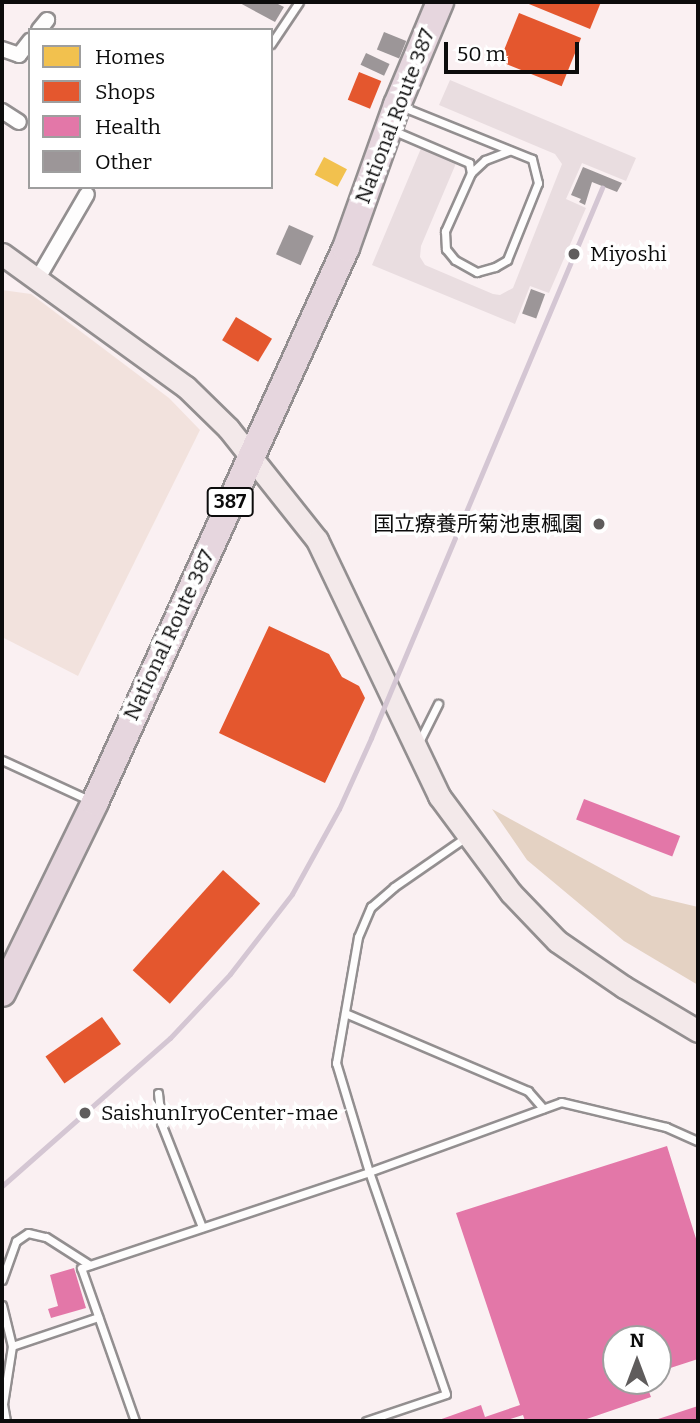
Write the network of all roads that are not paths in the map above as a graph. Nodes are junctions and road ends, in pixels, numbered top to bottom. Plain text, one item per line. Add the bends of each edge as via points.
1 (299, 2) edge
2 (440, 2) edge
3 (273, 41) edge
4 (28, 44) edge
5 (2, 50) edge
6 (2, 111) edge
7 (393, 117) junction
8 (19, 122) dead end
9 (510, 150) junction
10 (471, 173) junction
11 (87, 194) dead end
12 (2, 254) edge
13 (37, 280) junction
14 (250, 458) junction
15 (438, 704) dead end
16 (416, 747) junction
17 (2, 760) edge
18 (95, 803) junction
19 (467, 836) junction
20 (2, 993) edge
21 (345, 1013) junction
22 (698, 1031) edge
23 (158, 1093) dead end
24 (543, 1108) junction
25 (698, 1141) edge
26 (369, 1172) junction
27 (202, 1227) junction
28 (90, 1265) junction
29 (2, 1280) edge
30 (2, 1305) edge
31 (99, 1317) junction
32 (12, 1346) junction
33 (6, 1421) edge
34 (135, 1421) edge
35 (366, 1421) edge

1 - 3 lane
2 - 7 highway, National Route 387 / 387
4 - 5 street via 19,55
6 - 8 street
7 - 9 lane
7 - 10 lane via 469,163
7 - 14 highway, National Route 387 / 387 via 346,248
9 - 10 lane via 485,160
9 - 10 lane via 532,159 538,183 507,260 477,272 446,249 446,231
11 - 13 street
12 - 13 street
13 - 14 street via 186,387 228,428
14 - 16 street via 317,540
14 - 18 highway, National Route 387 / 387
15 - 16 lane
16 - 19 street via 439,796
17 - 18 lane
18 - 20 highway, National Route 387 / 387
19 - 21 lane via 371,907 358,937
19 - 22 street via 511,893 557,941
21 - 24 lane via 528,1091
21 - 26 lane via 336,1063
23 - 27 lane via 161,1122
24 - 25 lane via 561,1102 666,1127
24 - 26 lane
26 - 27 lane
26 - 35 lane via 446,1394
27 - 28 lane
28 - 29 lane via 46,1237 28,1233 16,1241
28 - 31 lane via 81,1268
30 - 32 lane
31 - 32 lane
31 - 34 lane
32 - 33 lane via 3,1404

